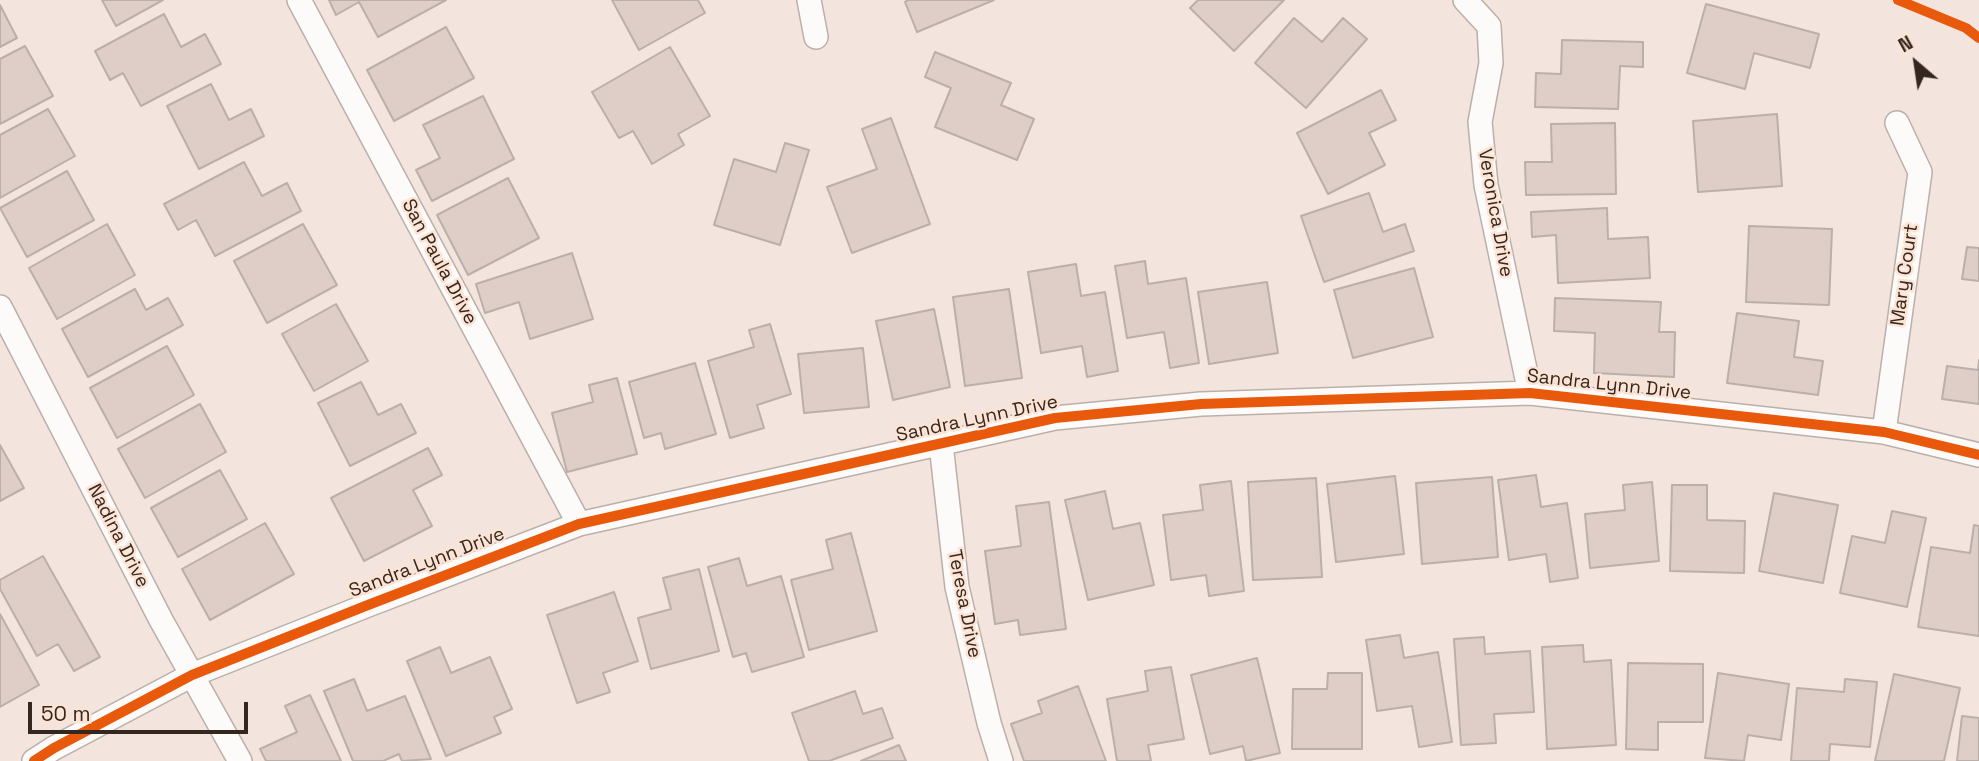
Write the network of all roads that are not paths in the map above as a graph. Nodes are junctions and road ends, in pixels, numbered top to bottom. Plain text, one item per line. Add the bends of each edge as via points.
1 (299, 0) edge
2 (809, 0) edge
3 (1465, 0) edge
4 (816, 37) dead end
5 (1897, 122) dead end
6 (0, 307) edge
7 (6, 336) edge
8 (1530, 393) junction
9 (1884, 432) junction
10 (941, 444) junction
11 (1979, 454) edge
12 (579, 524) junction
13 (192, 675) junction
14 (34, 761) edge
15 (240, 761) edge
16 (1001, 761) edge

1 - 12 street, San Paula Drive
2 - 4 street
3 - 8 street, Veronica Drive via 1489,26 1490,63 1480,122 1486,185
5 - 9 street, Mary Court via 1920,172
6 - 7 street, Nadina Drive
7 - 13 street, Nadina Drive
8 - 9 street, Sandra Lynn Drive
8 - 10 street, Sandra Lynn Drive via 1201,404 1055,418
9 - 11 street, Sandra Lynn Drive
10 - 12 street, Sandra Lynn Drive
10 - 16 street, Teresa Drive via 957,587
12 - 13 street, Sandra Lynn Drive
13 - 14 street, Sandra Lynn Drive
13 - 15 street, Nadina Drive

